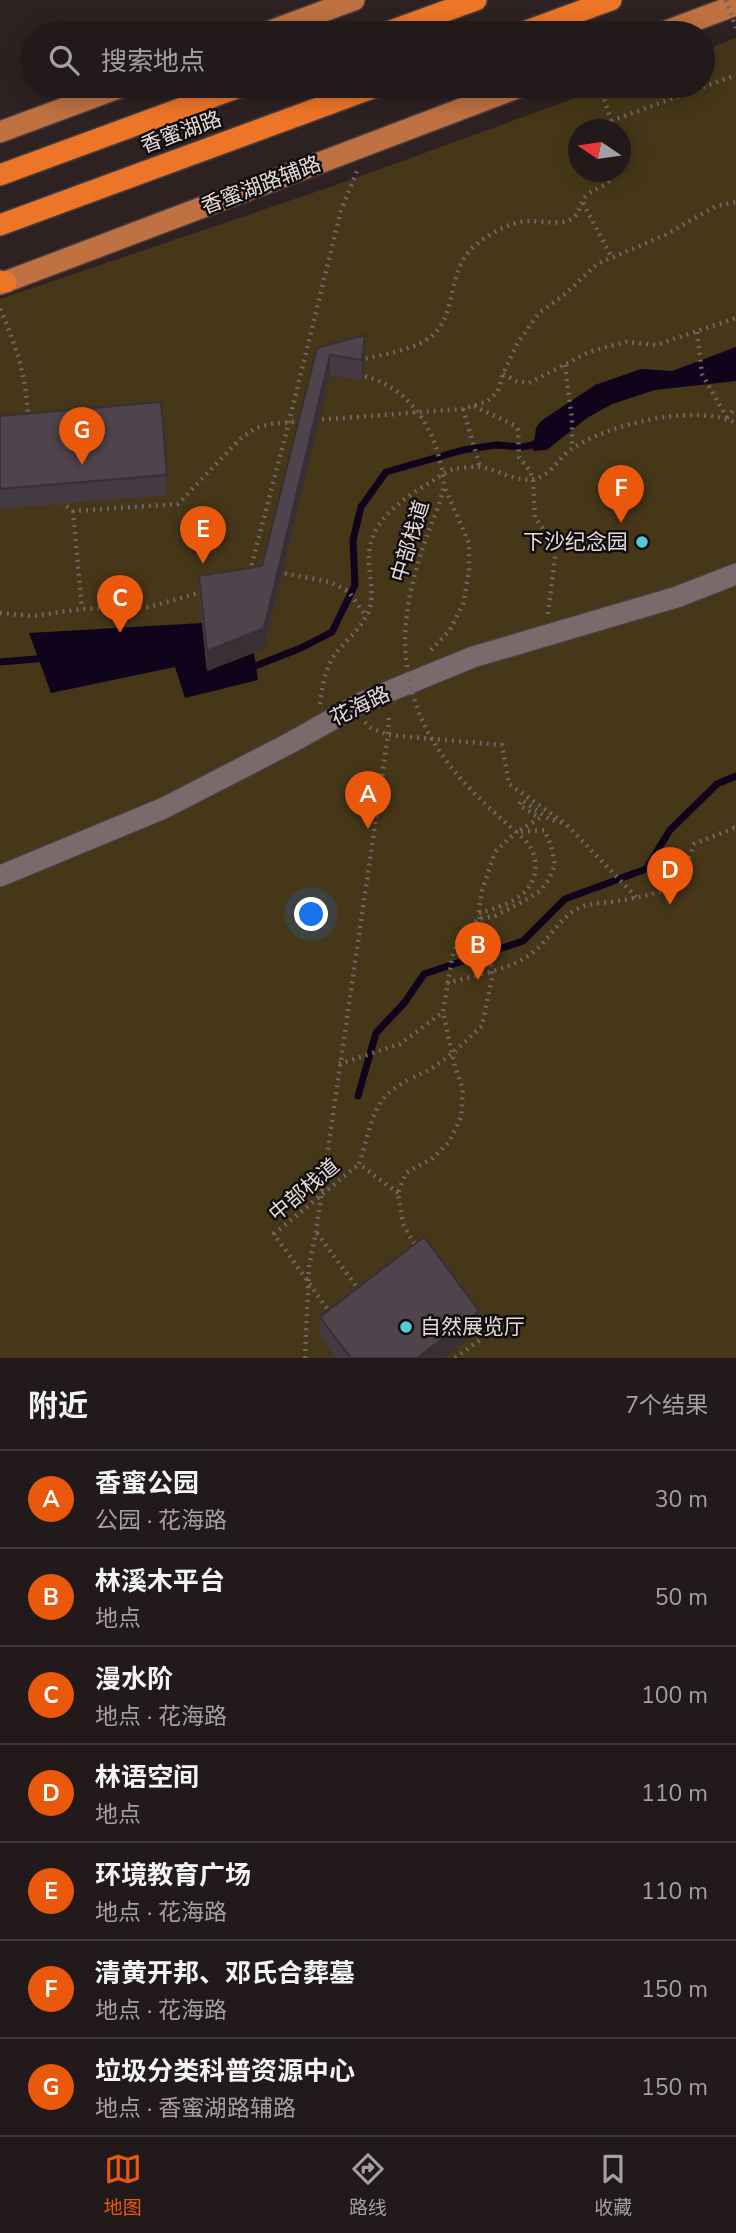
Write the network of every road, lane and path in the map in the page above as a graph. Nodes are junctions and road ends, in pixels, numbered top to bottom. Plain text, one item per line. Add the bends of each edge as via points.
1 (354, 0) edge
2 (476, 0) edge
3 (611, 0) edge
4 (726, 0) edge
5 (330, 4) edge
6 (736, 5) edge
7 (292, 21) edge
8 (419, 21) edge
9 (554, 21) edge
10 (693, 21) edge
11 (736, 27) edge
12 (736, 75) edge
13 (715, 83) edge
14 (92, 98) edge
15 (209, 98) edge
16 (345, 98) edge
17 (490, 98) edge
18 (604, 98) edge
19 (673, 98) edge
20 (610, 119) edge
21 (616, 119) edge
22 (0, 132) edge
23 (368, 144) junction
24 (0, 175) edge
25 (609, 182) edge
26 (736, 202) edge
27 (583, 203) junction
28 (0, 225) edge
29 (612, 258) junction
30 (2, 282) edge
31 (0, 309) edge
32 (736, 318) edge
33 (697, 331) junction
34 (349, 363) edge
35 (565, 365) junction
36 (352, 373) edge
37 (503, 374) junction
38 (473, 405) junction
39 (736, 407) edge
40 (314, 409) edge
41 (463, 409) junction
42 (727, 418) junction
43 (28, 419) edge
44 (289, 422) junction
45 (310, 422) edge
46 (736, 423) edge
47 (572, 448) junction
48 (480, 467) junction
49 (533, 480) junction
50 (444, 486) junction
51 (52, 498) edge
52 (73, 511) junction
53 (557, 541) junction
54 (587, 543) dead end
55 (251, 568) junction
56 (264, 570) edge
57 (245, 571) edge
58 (277, 572) edge
59 (736, 575) edge
60 (207, 590) edge
61 (82, 609) junction
62 (0, 613) edge
63 (366, 616) junction
64 (545, 636) junction
65 (422, 659) dead end
66 (410, 666) dead end
67 (399, 672) dead end
68 (316, 729) junction
69 (566, 824) junction
70 (736, 830) edge
71 (516, 832) junction
72 (0, 876) edge
73 (636, 897) junction
74 (479, 913) junction
75 (447, 983) junction
76 (443, 1012) junction
77 (339, 1064) junction
78 (359, 1164) junction
79 (398, 1193) junction
80 (316, 1232) junction
81 (421, 1256) edge
82 (362, 1294) edge
83 (477, 1310) edge
84 (337, 1324) edge
85 (305, 1358) edge
86 (455, 1358) edge

1 - 5 main road
2 - 8 highway
3 - 9 highway
4 - 11 path, bridge
5 - 7 main road
6 - 10 main road
12 - 13 path
14 - 22 main road
15 - 24 highway, 香蜜湖路
16 - 28 highway, 香蜜湖路
17 - 23 main road, 香蜜湖路辅路
18 - 20 path
19 - 21 path
23 - 30 main road, 香蜜湖路辅路
23 - 44 path via 341,210
25 - 27 path via 587,195
26 - 29 path via 716,206
27 - 29 path
27 - 34 path via 572,219 528,221 501,228 475,245 462,258 442,326 410,347
29 - 37 path via 597,264 539,313
31 - 43 path via 20,361
32 - 33 path
33 - 35 path via 656,345 627,342 610,346
33 - 42 path via 702,374
35 - 37 path via 529,383
35 - 47 path
36 - 50 path, 中部栈道, bridge via 382,381 414,407 435,442
37 - 38 path via 498,391 488,401
38 - 41 path
38 - 49 path via 514,425 519,457
39 - 42 path
40 - 45 path
41 - 44 path
41 - 48 path
42 - 46 path
42 - 47 path via 691,414 649,421 608,431
44 - 52 path via 256,428 240,439 178,504
44 - 55 path
47 - 49 path
48 - 49 path
48 - 63 path via 451,470 403,498 378,526 369,554 372,583
49 - 53 path via 535,518
50 - 65 path via 469,543 469,572 463,604 450,630
50 - 71 path, 中部栈道, bridge via 410,592 408,675 417,708 456,776
51 - 52 path
52 - 61 path
53 - 54 path
53 - 64 path
55 - 56 path
55 - 57 path
58 - 63 path via 330,582 348,591
59 - 64 street, 花海路
60 - 61 path via 149,607
61 - 62 path via 34,616
63 - 68 path via 334,656 324,678
64 - 68 street, 花海路 via 473,657 363,702
66 - 67 path
68 - 72 street, 花海路 via 164,808
69 - 71 path via 522,800 519,805 540,818
69 - 73 path
69 - 77 path via 509,784 502,745 388,735
70 - 73 path via 694,844 678,884 659,894
71 - 74 path, 中部栈道, bridge via 495,852
71 - 74 path, 中部栈道 via 534,855 533,881 519,897
71 - 75 path via 544,830 555,865 549,879 522,902 478,919 458,939
73 - 75 path via 586,905 569,914 522,960
74 - 78 path, 中部栈道, bridge via 491,961 482,1026 453,1053 385,1096 374,1114
75 - 76 path
76 - 77 path via 400,1044
76 - 79 path via 463,1089 461,1118 449,1142 433,1158 406,1173
77 - 80 path
78 - 79 path
78 - 84 path, 中部栈道, bridge via 274,1234
79 - 81 path via 403,1224
80 - 82 path
80 - 85 path via 309,1266
83 - 86 path via 492,1331

